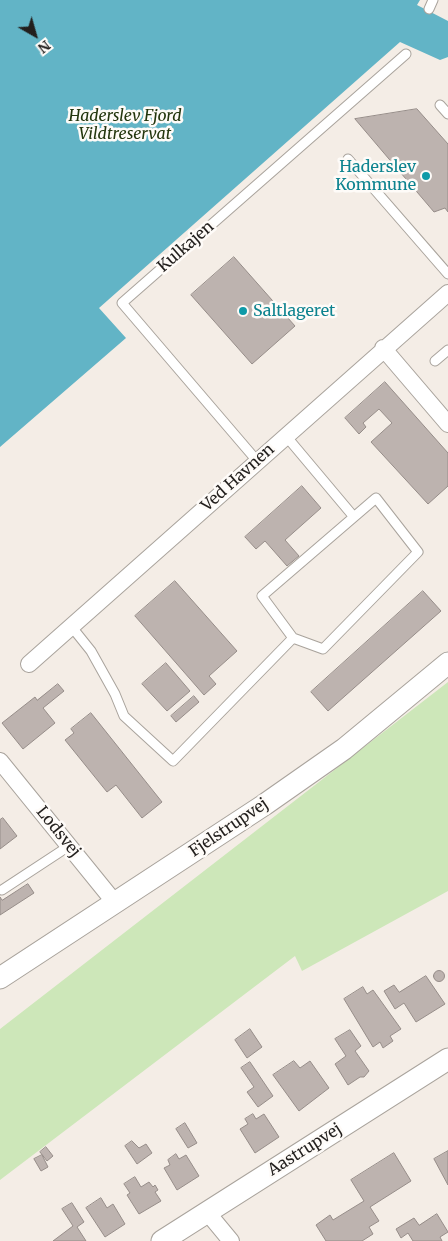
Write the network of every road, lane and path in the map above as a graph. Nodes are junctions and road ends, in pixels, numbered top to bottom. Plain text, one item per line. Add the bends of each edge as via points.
1 (406, 54) dead end
2 (440, 105) dead end
3 (448, 114) edge
4 (348, 159) dead end
5 (448, 274) edge
6 (448, 293) edge
7 (383, 348) junction
8 (448, 350) edge
9 (435, 361) dead end
10 (447, 420) edge
11 (286, 436) junction
12 (258, 462) junction
13 (354, 517) junction
14 (71, 626) junction
15 (293, 638) junction
16 (448, 663) edge
17 (29, 664) dead end
18 (0, 761) edge
19 (69, 846) junction
20 (2, 890) dead end
21 (116, 904) junction
22 (0, 978) edge
23 (448, 1059) edge
24 (207, 1212) junction
25 (162, 1241) edge
26 (231, 1241) edge

1 - 12 lane, Kulkajen via 122,303
2 - 3 lane
4 - 5 lane
6 - 7 street, Ved Havnen
7 - 10 street
7 - 11 street, Ved Havnen
8 - 9 lane
11 - 12 street, Ved Havnen
11 - 13 lane
12 - 14 street, Ved Havnen
13 - 15 lane via 262,596
13 - 15 lane via 376,498 418,552 323,649
14 - 15 lane via 92,651 124,716 173,761
14 - 17 street, Ved Havnen
16 - 21 street, Fjelstrupvej via 344,749
18 - 19 street, Lodsvej
19 - 20 lane
19 - 21 street, Lodsvej
21 - 22 street, Fjelstrupvej
23 - 24 street, Aastrupvej
24 - 25 street, Aastrupvej
24 - 26 street

